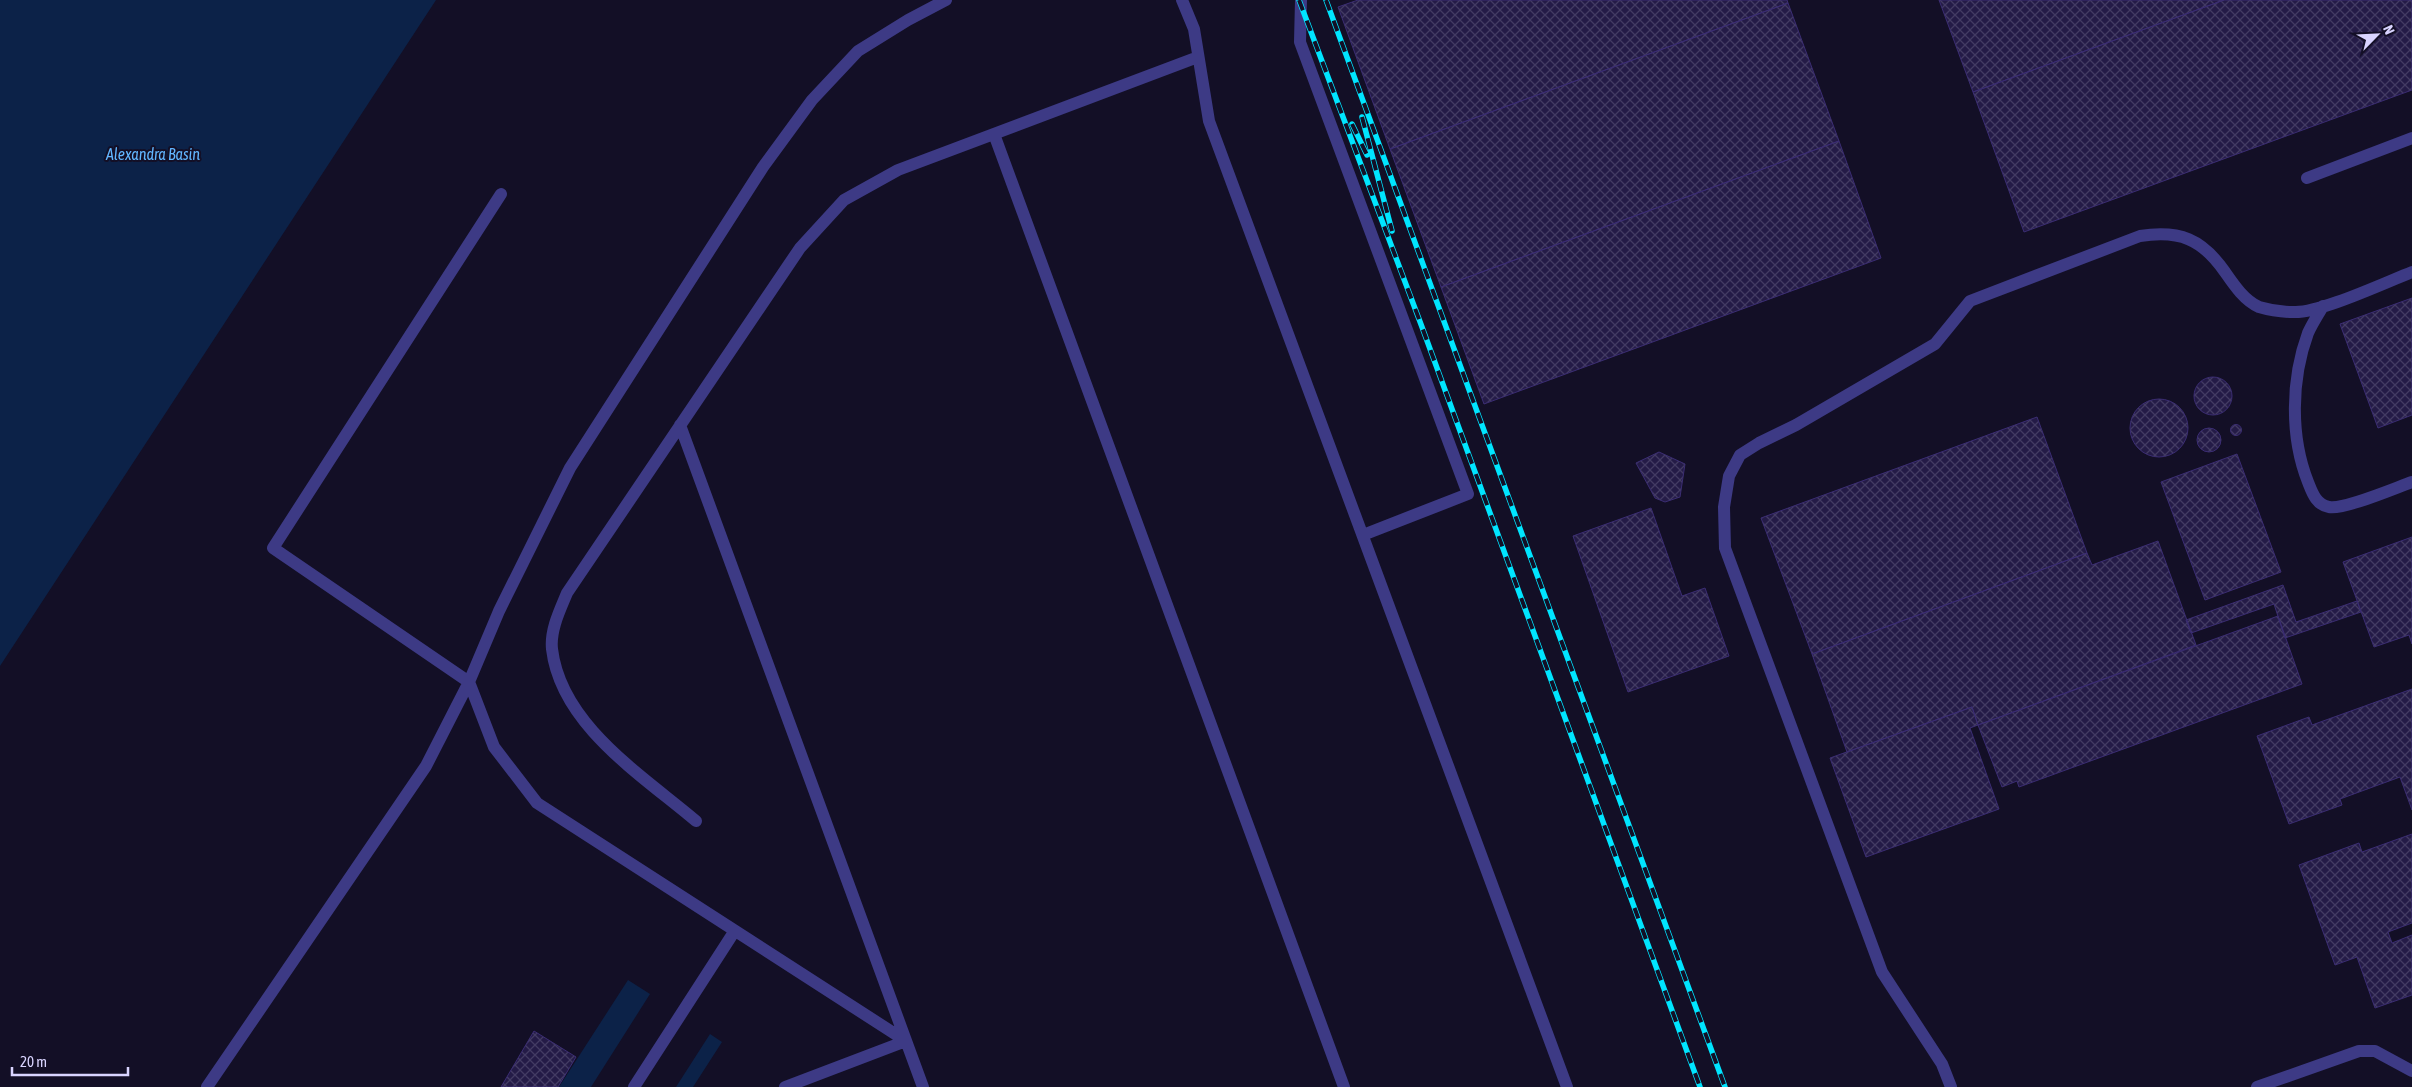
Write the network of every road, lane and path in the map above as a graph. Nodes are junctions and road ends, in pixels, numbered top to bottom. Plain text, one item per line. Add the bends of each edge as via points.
1 (946, 0) edge
2 (1182, 0) edge
3 (1301, 0) edge
4 (1198, 57) junction
5 (994, 134) junction
6 (2412, 138) edge
7 (2307, 178) dead end
8 (501, 194) dead end
9 (2412, 272) edge
10 (2323, 306) junction
11 (680, 425) junction
12 (2412, 482) edge
13 (1363, 535) junction
14 (470, 682) junction
15 (696, 821) dead end
16 (734, 932) junction
17 (906, 1041) junction
18 (2412, 1071) edge
19 (208, 1087) edge
20 (634, 1087) edge
21 (785, 1087) edge
22 (923, 1087) edge
23 (1344, 1087) edge
24 (1567, 1087) edge
25 (1951, 1087) edge
26 (2257, 1087) edge

1 - 14 lane via 858,50 812,100 763,167 570,468 499,611
2 - 4 lane via 1194,29
3 - 13 lane via 1300,42 1468,494
4 - 5 lane
4 - 13 lane via 1210,120
5 - 11 lane via 898,170 844,200 800,248
5 - 23 lane
6 - 7 lane
8 - 14 lane via 273,548
9 - 10 lane
10 - 12 lane via 2308,333 2295,397 2301,465 2312,493 2319,503 2329,508
10 - 25 lane via 2295,312 2259,306 2238,290 2210,253 2187,238 2163,233 2140,236 1970,301 1935,344 1796,425 1758,443 1740,455 1729,476 1724,507 1725,548 1882,972 1942,1064
11 - 15 lane via 567,593 556,621 552,647 560,679 576,710 600,740
11 - 17 lane
13 - 24 lane
14 - 16 lane via 494,747 538,803
14 - 19 lane via 426,766
16 - 17 lane
16 - 20 lane
17 - 21 lane
17 - 22 lane
18 - 26 lane via 2375,1051 2359,1051

